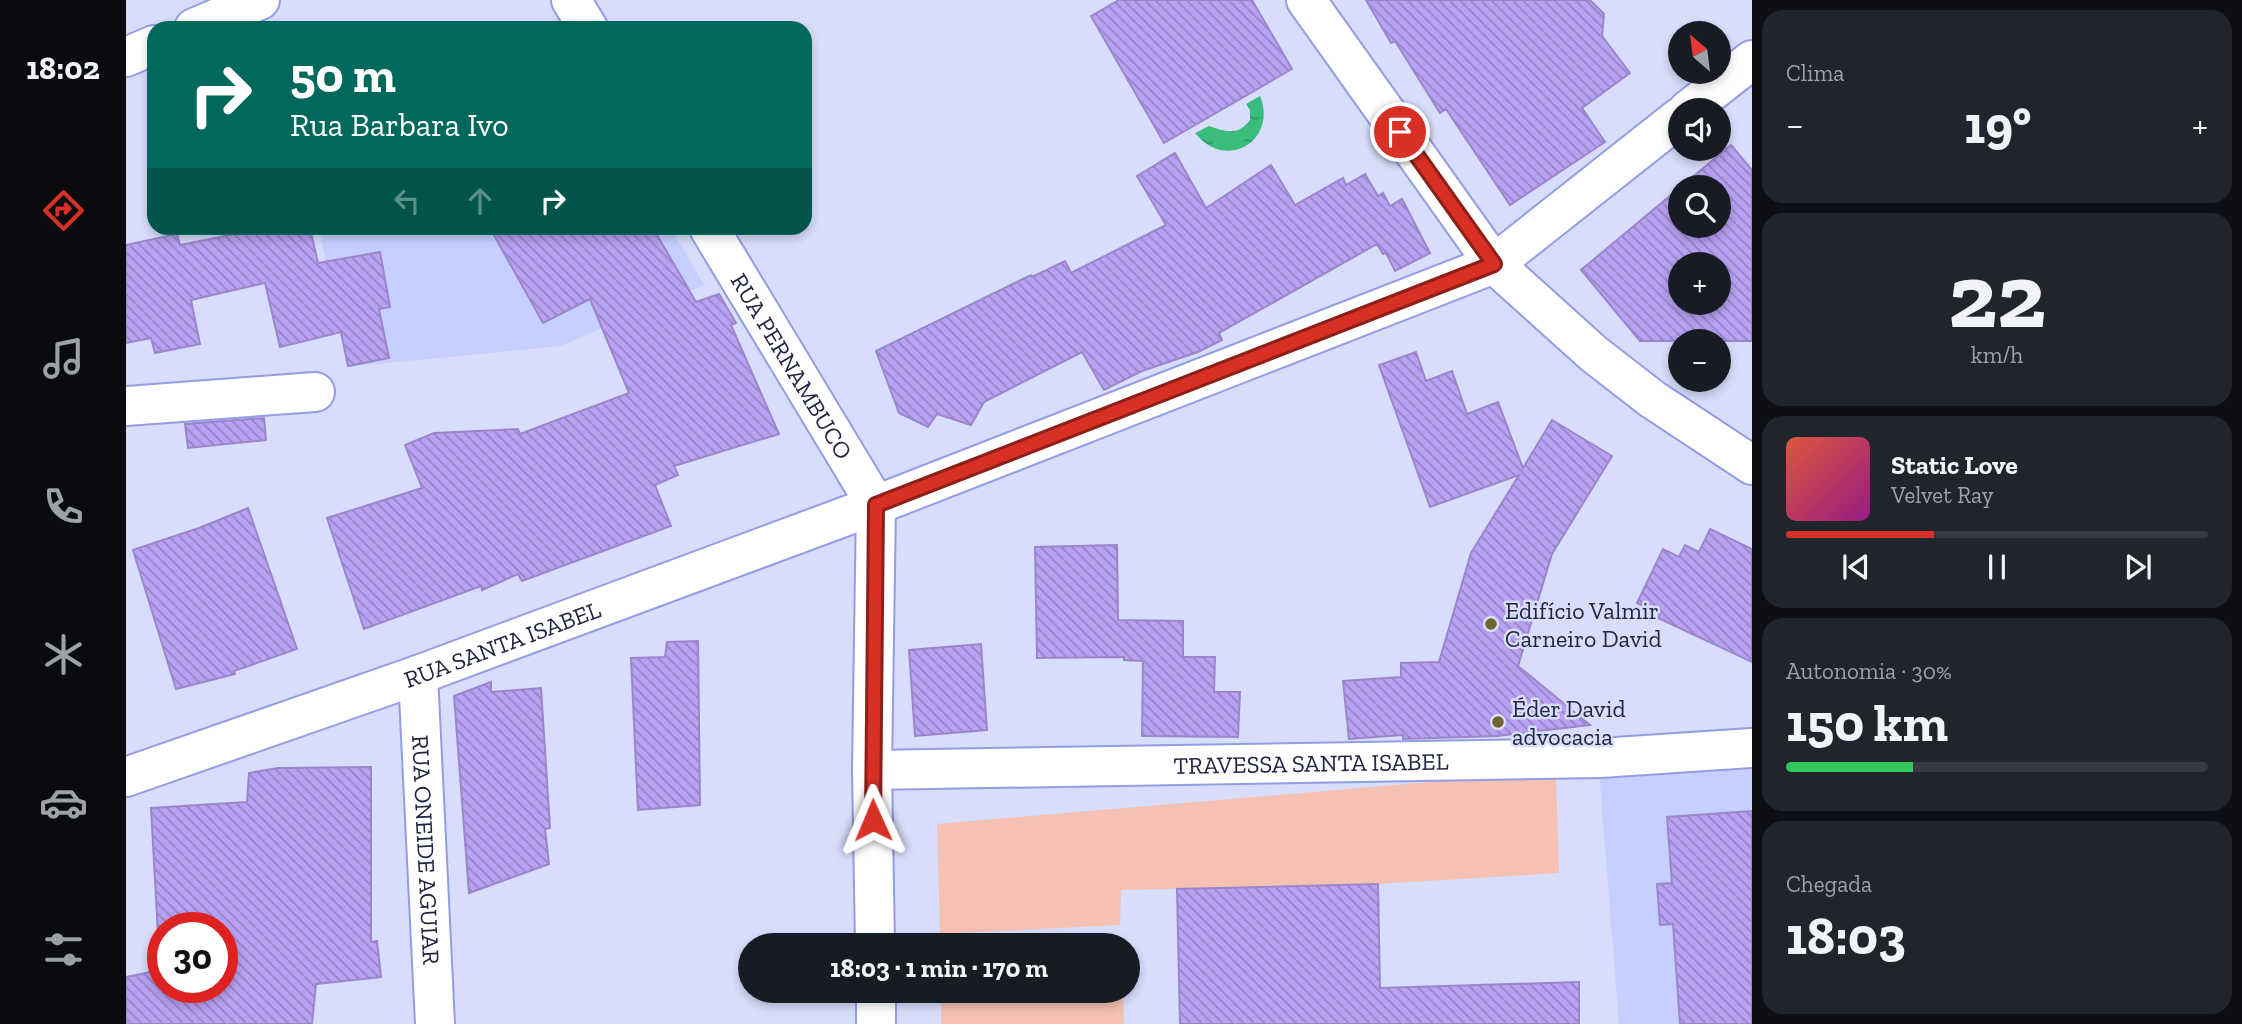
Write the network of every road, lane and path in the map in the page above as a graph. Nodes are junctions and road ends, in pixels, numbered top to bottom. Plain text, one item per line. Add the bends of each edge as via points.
1 (260, 0) edge
2 (571, 0) edge
3 (1306, 0) edge
4 (210, 21) edge
5 (584, 21) edge
6 (147, 48) edge
7 (126, 57) edge
8 (1752, 60) edge
9 (1703, 98) edge
10 (1668, 126) edge
11 (713, 235) edge
12 (1494, 264) junction
13 (315, 392) dead end
14 (126, 406) edge
15 (1752, 465) edge
16 (876, 505) junction
17 (418, 675) junction
18 (1752, 748) edge
19 (872, 770) junction
20 (126, 777) edge
21 (875, 933) edge
22 (876, 1003) edge
23 (435, 1024) edge
24 (876, 1024) edge

1 - 4 street
2 - 5 street
3 - 12 street
6 - 7 street
8 - 9 street
10 - 12 street, RUA SANTA ISABEL
11 - 16 street, RUA PERNAMBUCO
12 - 15 street via 1594,354
12 - 16 street, RUA SANTA ISABEL
13 - 14 street
16 - 17 street, RUA SANTA ISABEL
16 - 19 street
17 - 20 street, RUA SANTA ISABEL
17 - 23 street, RUA ONEIDE AGUIAR
18 - 19 street, TRAVESSA SANTA ISABEL via 1600,758
19 - 21 street
22 - 24 street

